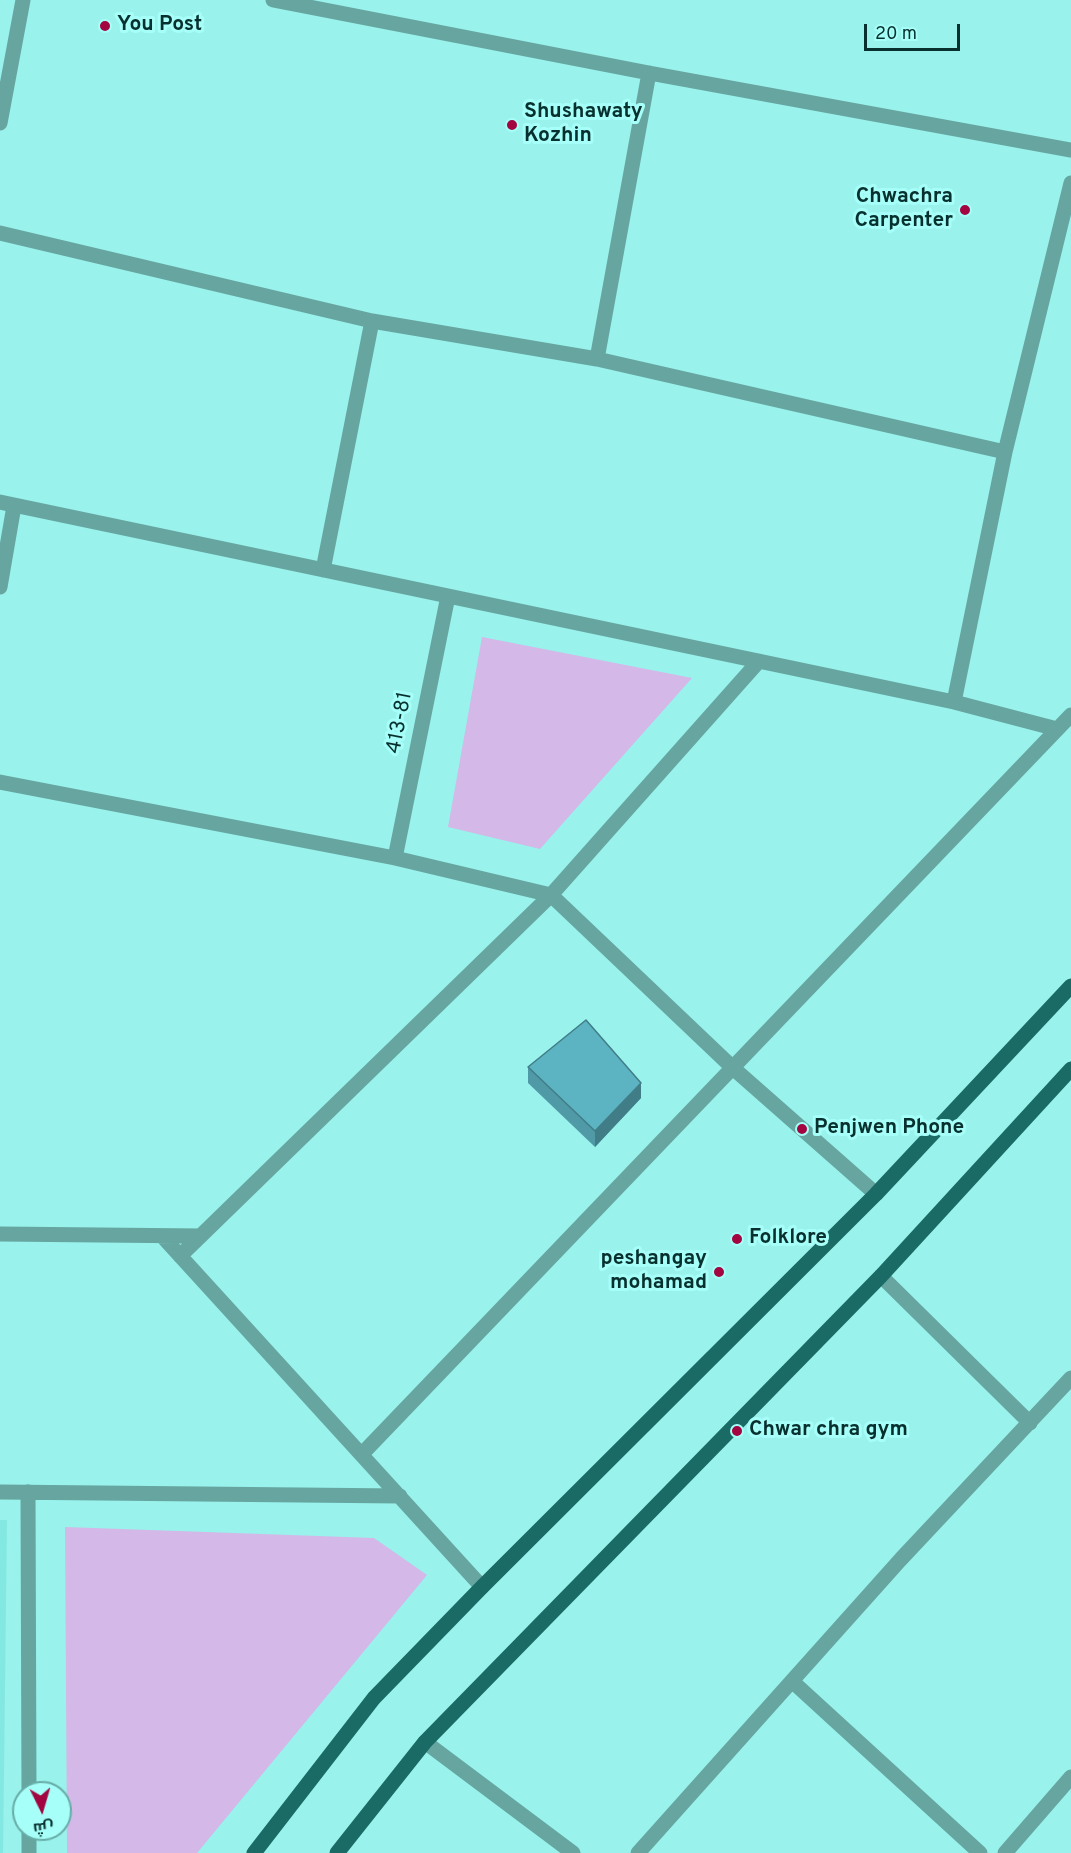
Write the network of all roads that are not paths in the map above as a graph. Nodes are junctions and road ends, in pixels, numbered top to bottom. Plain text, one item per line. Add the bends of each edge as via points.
1 (23, 0) edge
2 (273, 0) edge
3 (649, 73) junction
4 (0, 123) edge
5 (1071, 150) edge
6 (1071, 183) edge
7 (0, 233) edge
8 (372, 321) junction
9 (597, 359) junction
10 (1005, 452) junction
11 (7, 504) edge
12 (323, 570) junction
13 (0, 587) edge
14 (448, 596) junction
15 (759, 661) junction
16 (954, 702) junction
17 (1071, 715) edge
18 (1057, 729) junction
19 (0, 782) edge
20 (395, 858) junction
21 (551, 895) junction
22 (1071, 986) edge
23 (733, 1068) junction
24 (1071, 1069) edge
25 (876, 1194) junction
26 (0, 1234) edge
27 (162, 1236) junction
28 (201, 1236) junction
29 (180, 1256) junction
30 (881, 1276) junction
31 (1071, 1378) edge
32 (1030, 1423) junction
33 (362, 1454) junction
34 (0, 1492) edge
35 (28, 1492) junction
36 (400, 1496) junction
37 (482, 1587) junction
38 (793, 1682) junction
39 (425, 1742) junction
40 (1071, 1777) edge
41 (29, 1781) edge
42 (254, 1853) edge
43 (337, 1853) edge
44 (573, 1853) edge
45 (638, 1853) edge
46 (980, 1853) edge
47 (1005, 1853) edge

1 - 4 street
2 - 3 street
3 - 5 street
3 - 9 street
6 - 10 street
7 - 8 street
8 - 9 street
8 - 12 street
9 - 10 street
10 - 16 street
11 - 12 street
11 - 13 street
12 - 14 street
14 - 15 street
14 - 20 street, 413-81
15 - 16 street
15 - 21 street
16 - 18 street
17 - 18 street
18 - 23 street
19 - 20 street
20 - 21 street
21 - 23 street
21 - 28 street
22 - 25 main road
23 - 25 street
23 - 33 street
24 - 30 main road
25 - 37 main road
26 - 27 street
27 - 28 street
27 - 29 street
28 - 29 street
29 - 33 street
30 - 32 street
30 - 39 main road
31 - 32 street
32 - 38 street via 901,1559
33 - 36 street
34 - 35 street
35 - 36 street
35 - 41 street
36 - 37 street
37 - 42 main road via 374,1698
38 - 45 street
38 - 46 street
39 - 43 main road
39 - 44 street
40 - 47 street

